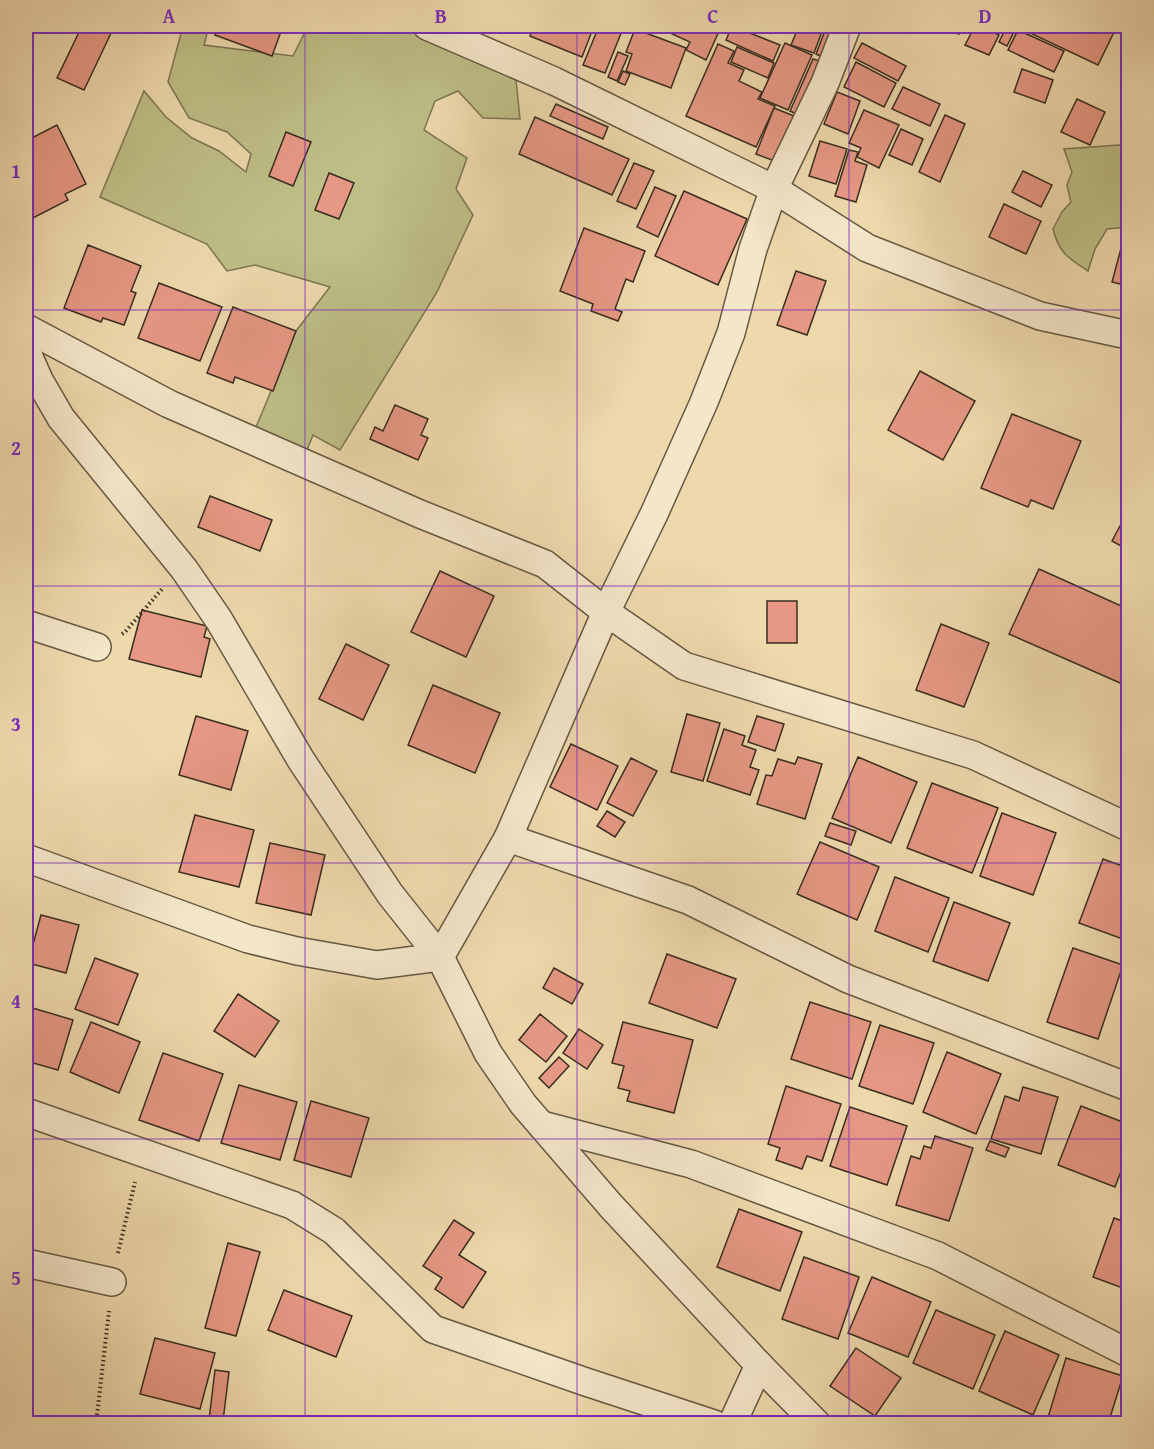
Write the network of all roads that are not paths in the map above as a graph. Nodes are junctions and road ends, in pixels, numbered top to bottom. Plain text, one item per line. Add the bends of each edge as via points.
1 (427, 26) edge
2 (847, 26) edge
3 (774, 189) junction
4 (26, 328) edge
5 (1128, 335) edge
6 (26, 350) edge
7 (606, 612) junction
8 (26, 624) edge
9 (97, 647) road end
10 (1128, 826) edge
11 (508, 838) junction
12 (26, 858) edge
13 (440, 957) junction
14 (1128, 1088) edge
15 (26, 1112) edge
16 (542, 1125) junction
17 (26, 1263) edge
18 (112, 1282) dead end
19 (1128, 1353) edge
20 (759, 1365) junction
21 (714, 1424) edge
22 (732, 1424) edge
23 (816, 1424) edge

1 - 3 street via 554,81
2 - 3 street via 825,83
3 - 5 street via 867,248 1040,316
3 - 7 street via 731,333 704,402
4 - 7 street via 169,404 544,564
6 - 13 street via 62,418 184,569 219,620 301,760 390,894
7 - 10 street via 684,666 972,755
7 - 11 street
8 - 9 street
11 - 13 street
11 - 14 street via 688,900 848,979
12 - 13 street via 248,939 297,951 377,965
13 - 16 street via 488,1053
15 - 21 street via 292,1205 334,1230 433,1329
16 - 19 street via 691,1164 938,1256
16 - 20 street via 611,1206
17 - 18 street
20 - 22 street
20 - 23 street

